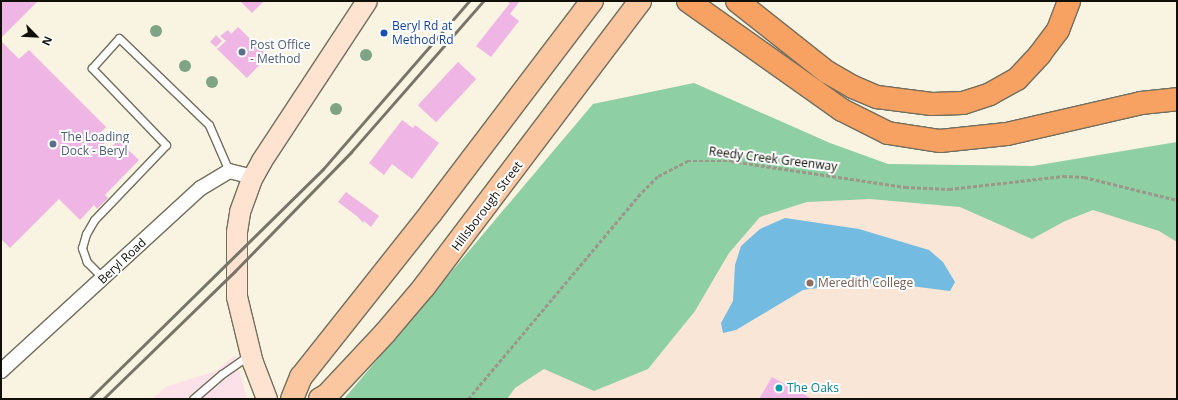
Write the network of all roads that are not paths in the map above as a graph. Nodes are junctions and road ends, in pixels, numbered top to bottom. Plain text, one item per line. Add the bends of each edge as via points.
1 (367, 1) edge
2 (592, 1) edge
3 (640, 1) edge
4 (688, 1) edge
5 (737, 1) edge
6 (1070, 1) edge
7 (1177, 99) edge
8 (229, 171) junction
9 (253, 177) junction
10 (103, 278) junction
11 (251, 354) junction
12 (1, 372) edge
13 (193, 399) edge
14 (267, 399) edge
15 (292, 399) edge
16 (320, 399) edge

1 - 9 street
2 - 15 main road via 431,213 300,377
3 - 16 main road, Hillsborough Street via 424,287 370,350 327,395
4 - 7 highway via 842,110 888,133 940,141 1007,134 1141,103
5 - 6 highway via 827,72 853,87 877,97 932,104 963,103 990,94 1017,79 1058,30
8 - 9 street
8 - 10 street, Beryl Road via 201,188
8 - 10 lane via 210,125 119,38 92,68 166,145 94,220 86,234 82,248 87,262
9 - 11 street via 240,212 235,277 242,324
10 - 12 street, Beryl Road
11 - 13 lane
11 - 14 street

